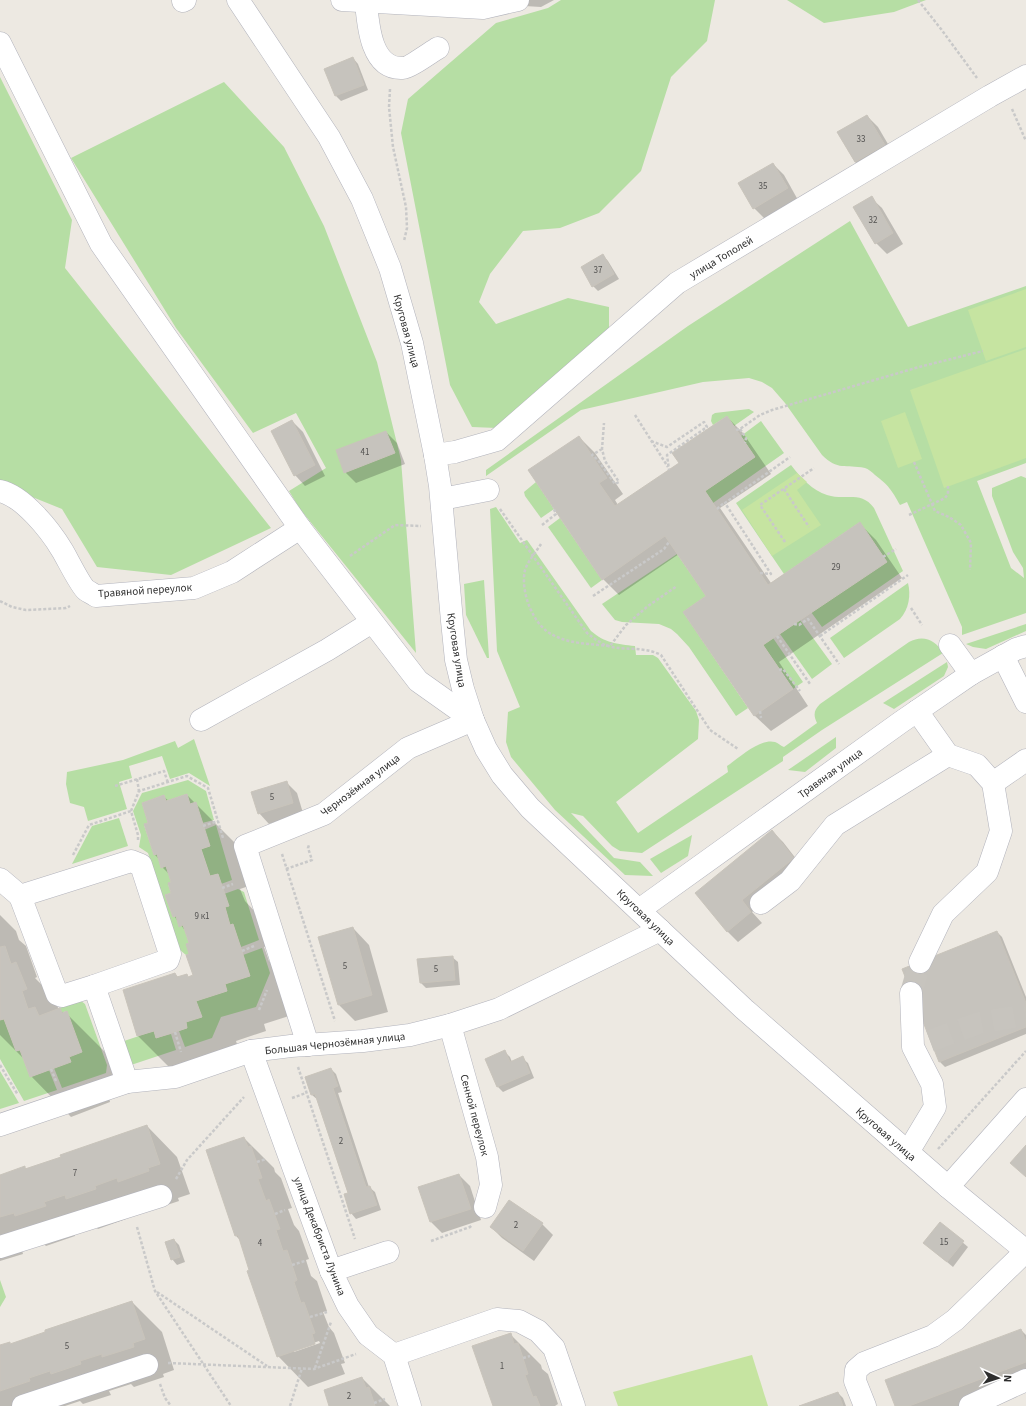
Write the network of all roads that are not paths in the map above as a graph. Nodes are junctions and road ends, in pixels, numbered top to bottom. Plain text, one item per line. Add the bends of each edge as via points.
1 (238, 0) edge
2 (342, 0) edge
3 (518, 0) edge
4 (366, 2) junction
5 (0, 43) edge
6 (438, 48) dead end
7 (1026, 76) edge
8 (435, 455) junction
9 (0, 491) edge
10 (492, 497) road end
11 (442, 499) junction
12 (300, 528) junction
13 (372, 622) junction
14 (950, 645) dead end
15 (1026, 646) edge
16 (1002, 656) junction
17 (971, 674) junction
18 (1026, 702) edge
19 (917, 711) junction
20 (201, 720) dead end
21 (473, 720) junction
22 (948, 755) junction
23 (1025, 764) edge
24 (993, 783) junction
25 (0, 879) edge
26 (20, 896) junction
27 (761, 903) dead end
28 (639, 910) junction
29 (660, 930) junction
30 (920, 962) tunnel mouth
31 (94, 986) junction
32 (911, 993) tunnel mouth
33 (450, 1024) junction
34 (299, 1046) junction
35 (251, 1051) junction
36 (127, 1082) junction
37 (1026, 1099) edge
38 (0, 1125) edge
39 (915, 1159) junction
40 (948, 1187) junction
41 (161, 1196) road end
42 (485, 1207) road end
43 (0, 1247) edge
44 (1026, 1251) edge
45 (388, 1252) dead end
46 (331, 1271) junction
47 (388, 1350) junction
48 (157, 1364) road end
49 (1026, 1380) edge
50 (23, 1406) edge
51 (410, 1406) edge
52 (574, 1406) edge
53 (865, 1406) edge
54 (970, 1406) edge

1 - 8 street, Круговая улица via 329,137 362,199 390,268 412,343
2 - 4 street
3 - 4 street via 483,8
4 - 6 street via 371,38 379,58 390,67 404,68
5 - 12 street via 101,244
7 - 8 street, улица Тополей via 677,283 497,440 456,452
8 - 11 street, Круговая улица
9 - 12 street, Травяной переулок via 24,504 43,523 85,589 96,596 194,588 232,572
10 - 11 street
11 - 21 street, Круговая улица via 456,660
12 - 13 street
13 - 20 street
13 - 21 street via 418,681
14 - 17 street
15 - 16 street, Травяная улица
16 - 17 street, Травяная улица
16 - 18 street
17 - 19 street, Травяная улица
19 - 22 street
19 - 28 street, Травяная улица
21 - 28 street, Круговая улица via 486,749 502,775 530,808
21 - 34 street, Чернозёмная улица via 408,748 324,814 235,845
22 - 24 street via 977,765
22 - 27 street via 835,825 790,882
23 - 24 street
24 - 30 street via 1001,831 987,872 943,914
25 - 26 street
26 - 31 street via 57,994 62,996
26 - 31 street via 131,861 141,865 170,954 168,960
28 - 29 street, Круговая улица
29 - 33 street, Большая Чернозёмная улица via 499,1009
29 - 39 street, Круговая улица via 744,1009
31 - 36 street
32 - 39 street via 935,1107
33 - 34 street, Большая Чернозёмная улица via 410,1035
33 - 42 street, Сенной переулок via 487,1157 491,1184
34 - 35 street, Большая Чернозёмная улица
35 - 36 street, Большая Чернозёмная улица via 175,1077
35 - 46 street, улица Декабриста Лунина
36 - 38 street, Большая Чернозёмная улица
37 - 40 street
39 - 40 street, Круговая улица
40 - 44 street, Круговая улица
41 - 43 street
44 - 53 street via 955,1320 933,1336 864,1363 856,1370 856,1381
45 - 46 street
46 - 47 street, улица Декабриста Лунина via 348,1306 368,1335
47 - 51 street
47 - 52 street via 496,1319 519,1321 538,1331 554,1348
48 - 50 street
49 - 54 street

